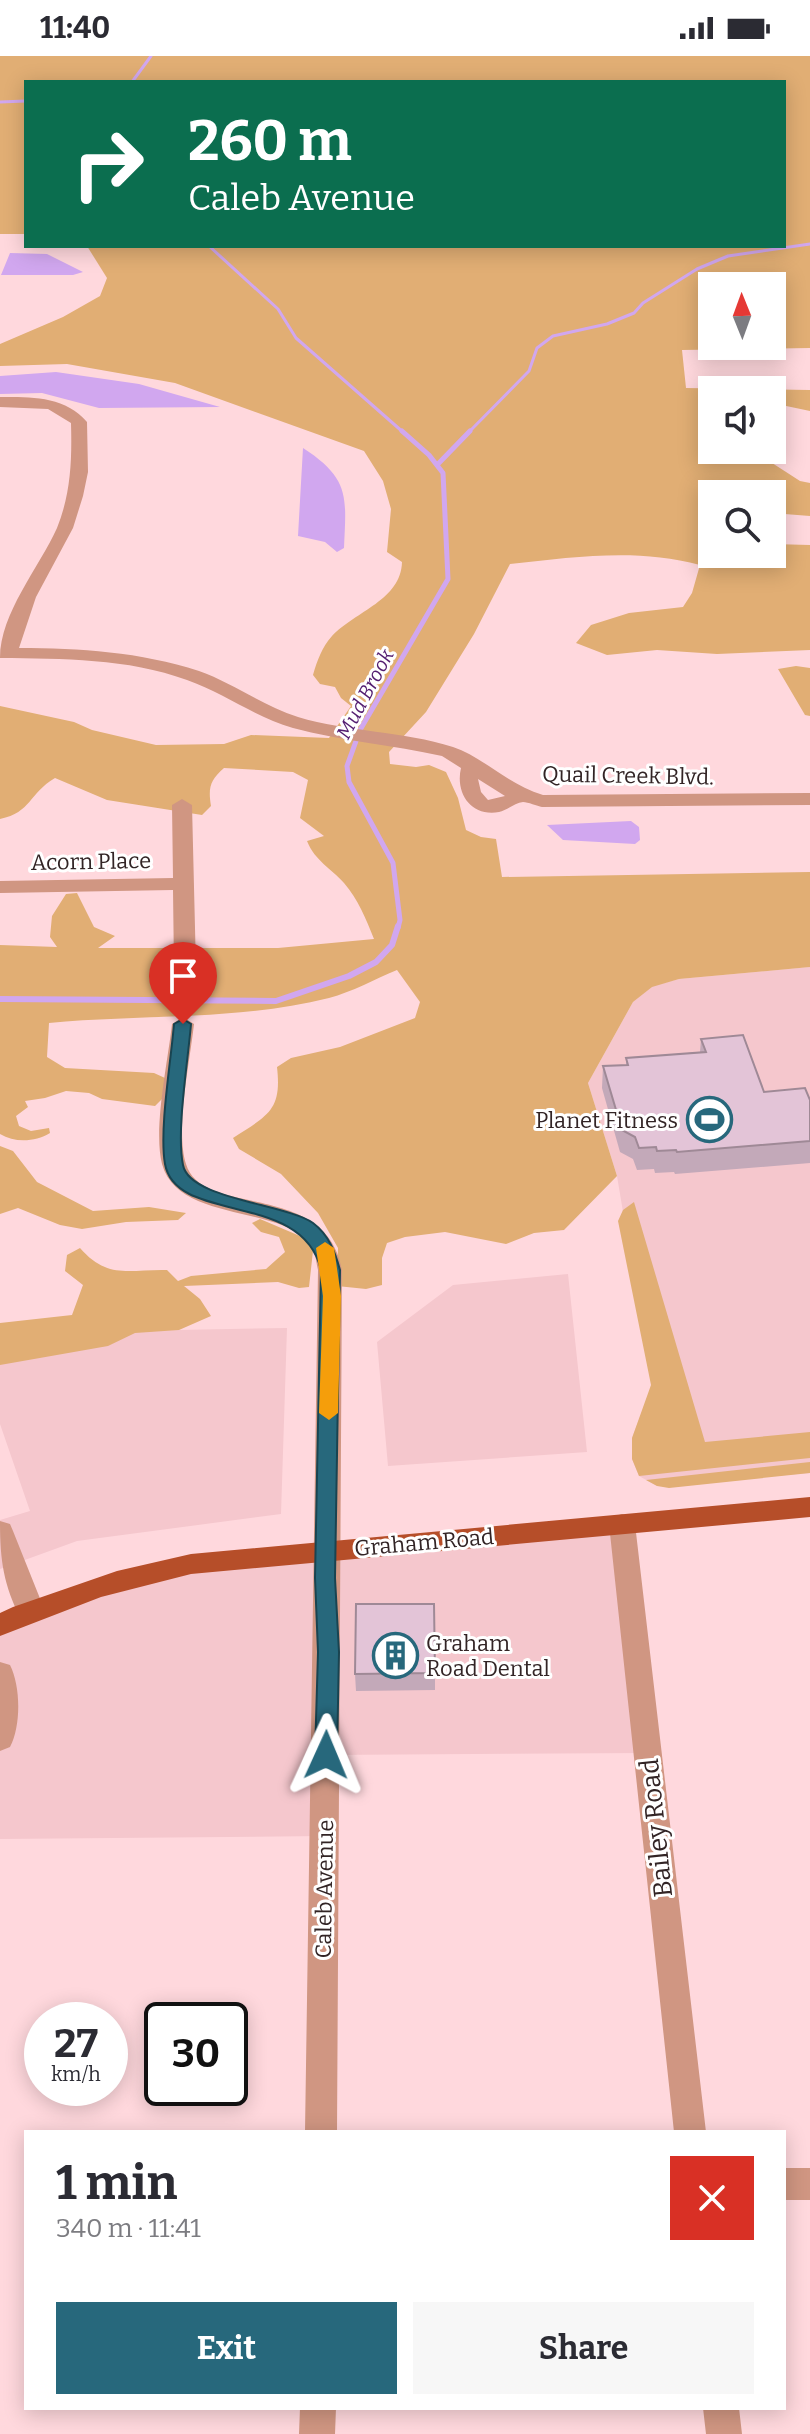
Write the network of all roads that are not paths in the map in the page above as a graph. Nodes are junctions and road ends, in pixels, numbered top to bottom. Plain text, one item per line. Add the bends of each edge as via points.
1 (0, 402) edge
2 (4, 653) edge
3 (471, 766) junction
4 (523, 795) junction
5 (810, 799) edge
6 (182, 805) dead end
7 (184, 884) junction
8 (0, 887) edge
9 (185, 969) dead end
10 (183, 1024) dead end
11 (810, 1507) edge
12 (622, 1524) junction
13 (0, 1531) edge
14 (325, 1551) junction
15 (31, 1611) junction
16 (0, 1625) edge
17 (0, 1673) edge
18 (0, 1739) edge
19 (321, 2130) edge
20 (690, 2130) edge
21 (786, 2184) edge
22 (810, 2184) edge
23 (318, 2410) edge
24 (721, 2410) edge
25 (317, 2434) edge
26 (724, 2434) edge

1 - 2 street via 62,409 79,422 80,433 80,472 65,528
2 - 3 street, Quail Creek Blvd. via 89,654 154,665 195,676 297,723 412,742 449,752
3 - 4 street, Quail Creek Blvd.
3 - 4 street via 469,790 482,805 496,807
4 - 5 street, Quail Creek Blvd. via 542,801
6 - 7 street
7 - 8 street, Acorn Place
7 - 9 street
10 - 14 street, Caleb Avenue via 173,1141 180,1178 197,1191 290,1219 326,1249 332,1296
11 - 12 main road, Graham Road
12 - 14 main road, Graham Road
12 - 20 street, Bailey Road
13 - 15 street
14 - 15 main road, Graham Road via 160,1570
14 - 19 street, Caleb Avenue
15 - 16 main road, Graham Road
17 - 18 street
21 - 22 street
23 - 25 street
24 - 26 street

